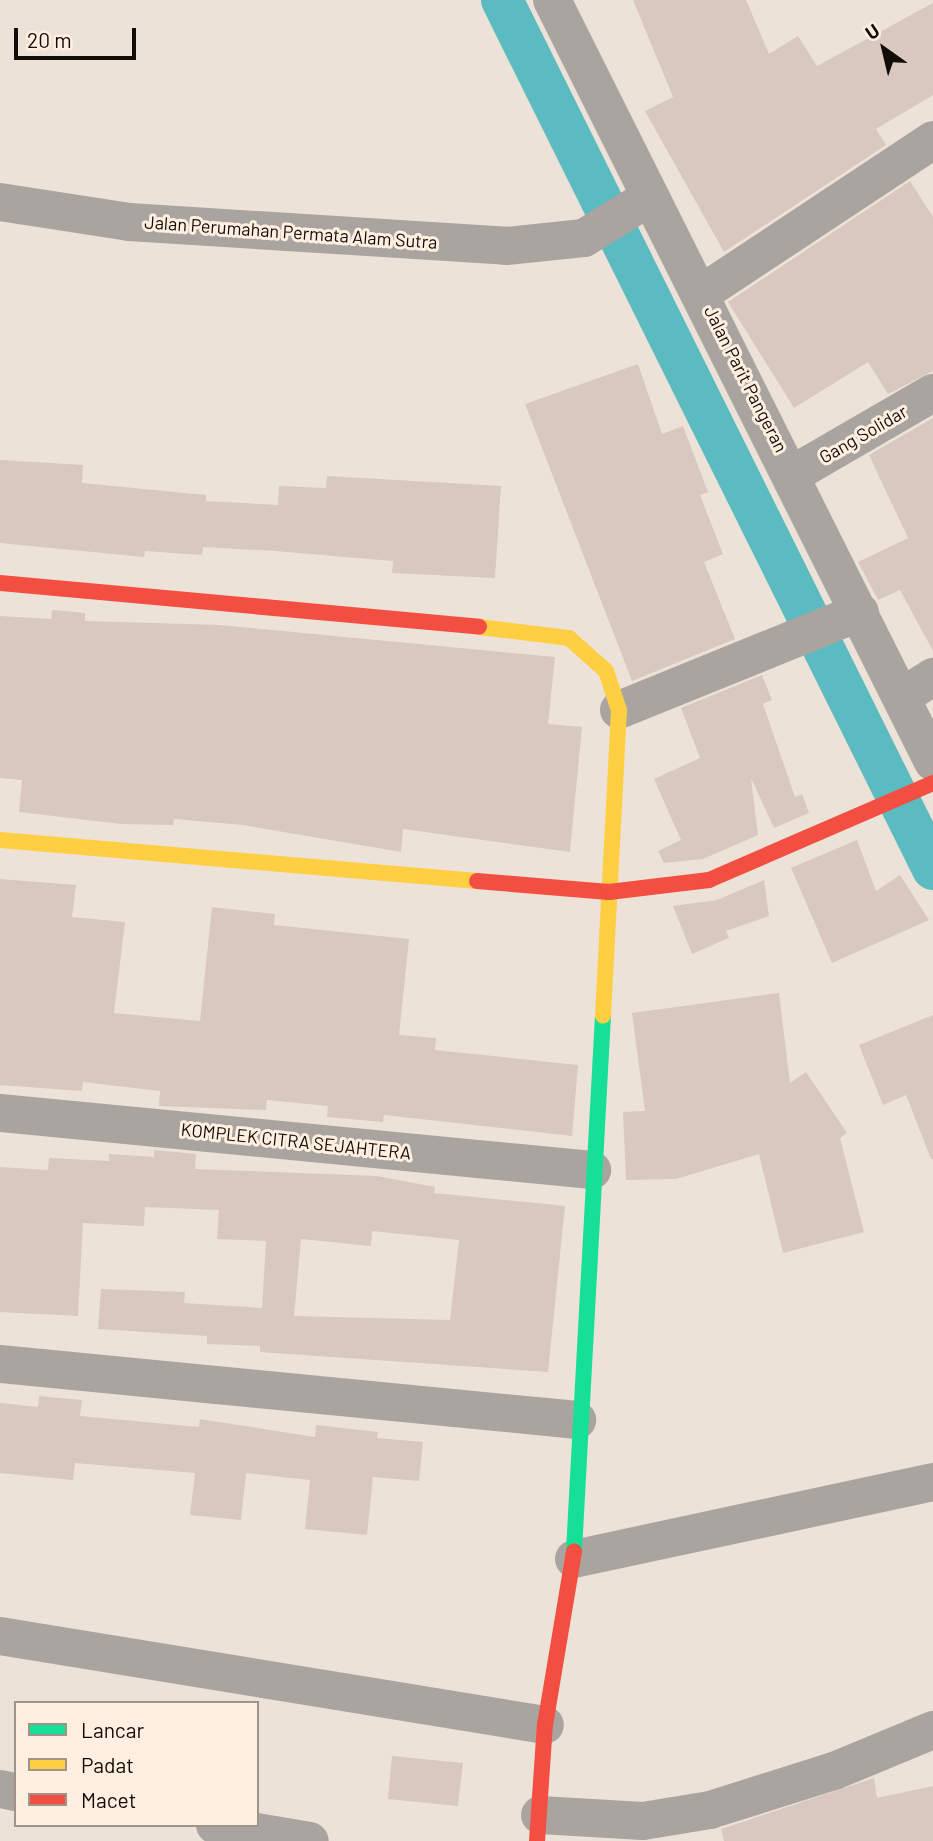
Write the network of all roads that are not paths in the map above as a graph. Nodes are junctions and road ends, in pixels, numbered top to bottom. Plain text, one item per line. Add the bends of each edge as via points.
1 (552, 0) edge
2 (933, 140) edge
3 (0, 202) edge
4 (641, 204) junction
5 (702, 293) junction
6 (933, 393) edge
7 (793, 474) junction
8 (0, 583) edge
9 (847, 616) junction
10 (933, 677) edge
11 (901, 697) junction
12 (619, 710) junction
13 (933, 762) edge
14 (933, 783) edge
15 (0, 840) edge
16 (608, 892) junction
17 (0, 1113) edge
18 (592, 1170) junction
19 (0, 1364) edge
20 (577, 1420) junction
21 (933, 1482) edge
22 (574, 1559) junction
23 (0, 1636) edge
24 (545, 1725) junction
25 (933, 1730) edge
26 (227, 1827) edge
27 (539, 1828) edge
28 (310, 1841) edge

1 - 4 street, Jalan Parit Pangeran
2 - 5 street
3 - 4 street, Jalan Perumahan Permata Alam Sutra via 129,222 506,246 584,239
4 - 5 street, Jalan Parit Pangeran
5 - 7 street, Jalan Parit Pangeran
6 - 7 street, Gang Solidar
7 - 9 street, Jalan Parit Pangeran
8 - 12 street via 569,638 606,671
9 - 11 street, Jalan Parit Pangeran
9 - 12 street
10 - 11 street
11 - 13 street, Jalan Parit Pangeran
12 - 16 street
14 - 16 street via 709,880
15 - 16 street
16 - 18 street
17 - 18 street, KOMPLEK CITRA SEJAHTERA
18 - 20 street
19 - 20 street
20 - 22 street
21 - 22 street
22 - 24 street
23 - 24 street
24 - 27 street
25 - 27 street via 834,1771 710,1810 643,1821
26 - 28 street

